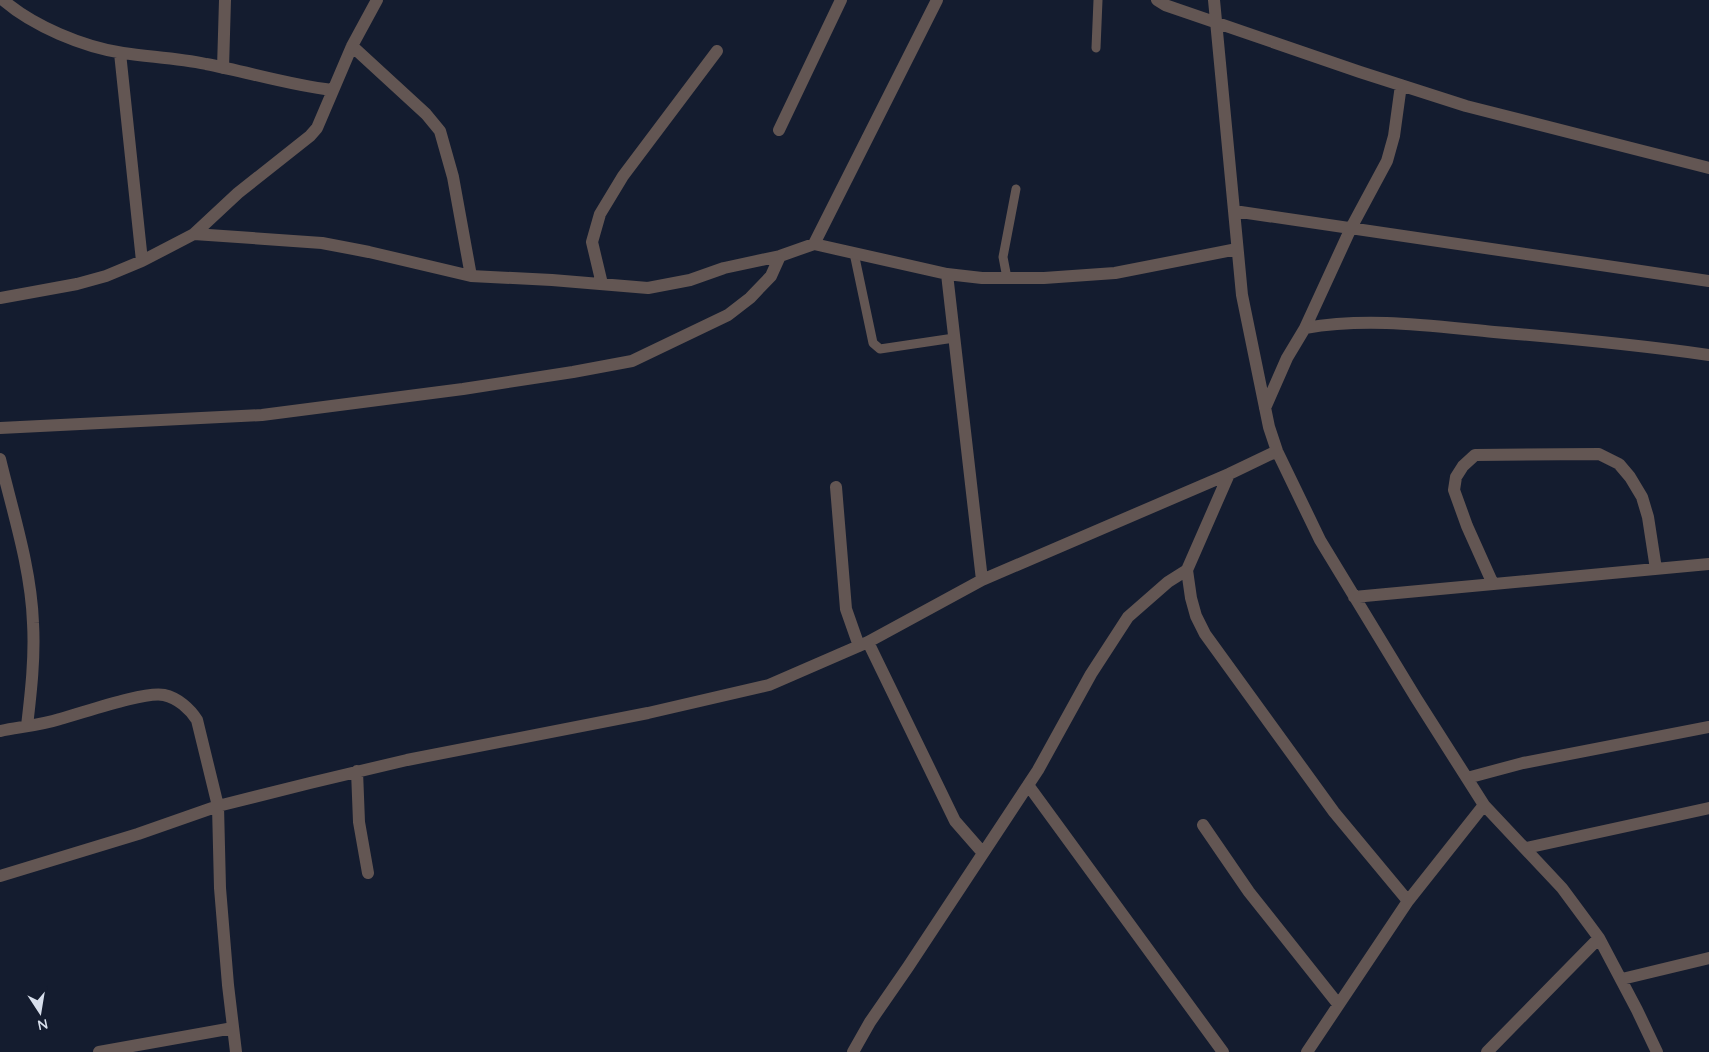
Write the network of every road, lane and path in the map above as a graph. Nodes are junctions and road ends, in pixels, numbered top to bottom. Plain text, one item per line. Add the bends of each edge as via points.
1 (3, 0) edge
2 (225, 0) edge
3 (377, 0) edge
4 (841, 0) edge
5 (937, 0) edge
6 (1098, 0) edge
7 (1157, 0) edge
8 (1214, 0) edge
9 (1215, 22) junction
10 (352, 46) junction
11 (1096, 48) dead end
12 (717, 51) dead end
13 (120, 53) junction
14 (224, 68) junction
15 (1401, 85) junction
16 (332, 90) junction
17 (779, 130) dead end
18 (1709, 168) edge
19 (1016, 189) dead end
20 (1234, 211) junction
21 (1351, 228) junction
22 (194, 234) junction
23 (814, 244) junction
24 (1237, 250) junction
25 (854, 253) junction
26 (780, 256) junction
27 (142, 261) junction
28 (947, 274) junction
29 (471, 276) junction
30 (1007, 278) junction
31 (1709, 281) edge
32 (602, 284) junction
33 (0, 298) edge
34 (1305, 328) junction
35 (954, 338) junction
36 (1709, 354) edge
37 (1265, 408) junction
38 (0, 428) edge
39 (1277, 451) junction
40 (0, 459) edge
41 (1229, 474) junction
42 (836, 487) dead end
43 (1709, 564) edge
44 (1656, 569) junction
45 (1187, 570) junction
46 (982, 580) junction
47 (1493, 584) junction
48 (1354, 597) junction
49 (863, 644) junction
50 (27, 726) junction
51 (1709, 727) edge
52 (0, 731) edge
53 (357, 771) junction
54 (1467, 778) junction
55 (1028, 785) junction
56 (1484, 805) junction
57 (218, 806) junction
58 (1709, 808) edge
59 (1203, 825) dead end
60 (1526, 848) junction
61 (983, 853) junction
62 (368, 873) dead end
63 (0, 876) edge
64 (1408, 901) junction
65 (1599, 938) junction
66 (1709, 958) edge
67 (1622, 980) junction
68 (1338, 1004) junction
69 (233, 1028) junction
70 (99, 1052) edge
71 (236, 1052) edge
72 (853, 1052) edge
73 (1224, 1052) edge
74 (1307, 1052) edge
75 (1487, 1052) edge
76 (1657, 1052) edge

1 - 13 street via 16,12 48,30
2 - 14 street
3 - 10 street
4 - 17 street
5 - 23 street
6 - 11 lane
7 - 9 street
8 - 9 street
9 - 15 street
9 - 20 street
10 - 16 street
10 - 29 street via 426,114 440,131 453,177
12 - 32 street via 623,176 600,214 592,242
13 - 14 street
13 - 27 street
14 - 16 street
15 - 18 street via 1466,106
15 - 21 street via 1387,161
16 - 22 street via 322,120 310,136 238,193
19 - 30 lane via 1003,257
20 - 21 street
20 - 24 street
21 - 31 street
21 - 34 street
22 - 27 street
22 - 29 street via 322,243
23 - 25 street
23 - 26 street
24 - 30 street via 1115,272
24 - 37 street via 1242,295
25 - 28 street
25 - 35 lane via 873,343 880,350
26 - 32 street via 648,288
26 - 38 street via 771,276 750,298 728,314 632,361 463,389 262,415
27 - 33 street via 77,284
28 - 30 street
28 - 35 street
29 - 32 street
34 - 36 street via 1388,322 1637,344
34 - 37 street via 1287,358
35 - 46 street
37 - 39 street
39 - 41 street
39 - 48 street via 1320,540
40 - 50 street via 24,558 34,624
41 - 45 street
41 - 46 street
42 - 49 street via 846,609
43 - 44 street
44 - 47 street
44 - 47 street via 1642,497 1619,464 1599,454 1474,455 1456,476 1454,490
45 - 55 street via 1128,617 1091,674
45 - 64 street via 1196,616 1206,634 1334,812
46 - 49 street
47 - 48 street
48 - 54 street
49 - 53 street via 769,685 648,713
49 - 61 street via 955,821
50 - 52 street
50 - 57 street via 130,699 164,695 190,710 197,720
51 - 54 street via 1523,763
53 - 57 street
53 - 62 street via 359,822
54 - 56 street
55 - 61 street
55 - 73 street
56 - 60 street
56 - 64 street
57 - 63 street
57 - 69 street via 220,888
58 - 60 street
59 - 68 street via 1249,892
60 - 65 street via 1576,905
61 - 72 street
64 - 68 street
65 - 67 street
65 - 75 street
66 - 67 street
67 - 76 street
68 - 74 street
69 - 70 street
69 - 71 street

